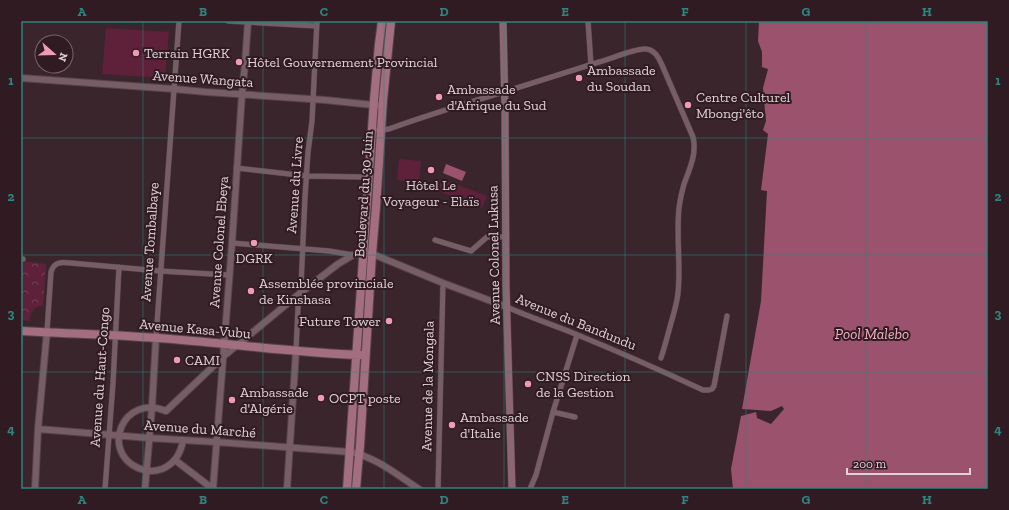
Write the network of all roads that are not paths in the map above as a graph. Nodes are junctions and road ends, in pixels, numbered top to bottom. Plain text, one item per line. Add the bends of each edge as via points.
1 (179, 21) edge
2 (228, 21) edge
3 (382, 21) edge
4 (391, 21) edge
5 (503, 21) edge
6 (588, 21) edge
7 (248, 22) edge
8 (317, 24) edge
9 (591, 65) junction
10 (21, 78) edge
11 (174, 89) junction
12 (505, 91) junction
13 (242, 94) junction
14 (313, 99) junction
15 (374, 105) junction
16 (383, 106) junction
17 (372, 130) junction
18 (381, 130) junction
19 (236, 168) junction
20 (307, 176) junction
21 (369, 179) junction
22 (506, 237) junction
23 (435, 240) dead end
24 (232, 243) junction
25 (303, 248) junction
26 (363, 254) junction
27 (372, 254) junction
28 (353, 255) junction
29 (119, 267) junction
30 (160, 271) junction
31 (229, 275) junction
32 (443, 284) junction
33 (299, 294) junction
34 (507, 307) junction
35 (727, 316) dead end
36 (21, 331) edge
37 (47, 331) junction
38 (115, 335) junction
39 (577, 335) junction
40 (156, 338) junction
41 (224, 344) junction
42 (237, 345) junction
43 (296, 351) junction
44 (357, 354) junction
45 (366, 355) junction
46 (224, 356) junction
47 (661, 358) dead end
48 (152, 407) junction
49 (553, 412) junction
50 (575, 417) dead end
51 (38, 429) junction
52 (109, 435) junction
53 (119, 436) junction
54 (149, 438) junction
55 (183, 440) junction
56 (216, 442) junction
57 (290, 448) junction
58 (350, 452) junction
59 (359, 454) junction
60 (175, 460) junction
61 (146, 471) junction
62 (35, 489) edge
63 (105, 489) edge
64 (145, 489) edge
65 (213, 489) edge
66 (287, 489) edge
67 (347, 489) edge
68 (356, 489) edge
69 (419, 489) edge
70 (438, 489) edge
71 (512, 489) edge
72 (530, 489) edge

1 - 11 street, Avenue Tombalbaye
2 - 7 street
3 - 15 main road, Boulevard du 30 Juin
4 - 16 main road, Boulevard du 30 Juin
5 - 12 main road, Avenue Colonel Lukusa
6 - 9 street
7 - 8 street
7 - 13 street, Avenue Colonel Ebeya
8 - 14 street, Avenue du Livre
9 - 12 street
9 - 47 street via 639,50 650,50 660,61 694,140 692,162 679,208 678,294
10 - 11 street, Avenue Wangata
11 - 13 street, Avenue Wangata
11 - 30 street, Avenue Tombalbaye
12 - 18 street
12 - 22 main road, Avenue Colonel Lukusa
13 - 14 street, Avenue Wangata
13 - 19 street, Avenue Colonel Ebeya
14 - 15 street, Avenue Wangata
14 - 20 street, Avenue du Livre
15 - 16 street, Avenue Wangata
15 - 17 main road, Boulevard du 30 Juin
16 - 18 main road, Boulevard du 30 Juin
17 - 18 street
17 - 21 main road, Boulevard du 30 Juin
18 - 27 main road, Boulevard du 30 Juin
19 - 20 street
19 - 24 street, Avenue Colonel Ebeya
20 - 21 street
20 - 25 street, Avenue du Livre
21 - 26 main road, Boulevard du 30 Juin
22 - 23 street via 488,237 471,251
22 - 34 main road, Avenue Colonel Lukusa
24 - 25 street
24 - 31 street, Avenue Colonel Ebeya
25 - 28 street
25 - 33 street, Avenue du Livre
26 - 27 street, Avenue du Bandundu
26 - 28 street, Avenue du Bandundu
26 - 44 main road, Boulevard du 30 Juin
27 - 32 street, Avenue du Bandundu
27 - 45 main road, Boulevard du 30 Juin
28 - 33 street
29 - 30 street
29 - 37 street via 64,262 56,264 50,277
29 - 38 street, Avenue du Haut-Congo
30 - 31 street
30 - 40 street, Avenue Tombalbaye
31 - 41 street, Avenue Colonel Ebeya
32 - 34 street, Avenue du Bandundu
32 - 70 street, Avenue de la Mongala
33 - 42 street
33 - 43 street, Avenue du Livre
34 - 39 street, Avenue du Bandundu
34 - 71 main road, Avenue Colonel Lukusa
35 - 39 street, Avenue du Bandundu via 714,386 709,390 703,390
36 - 37 main road, Avenue Kasa-Vubu
37 - 38 main road, Avenue Kasa-Vubu
37 - 51 street
38 - 40 main road, Avenue Kasa-Vubu
38 - 52 street, Avenue du Haut-Congo
39 - 49 street
40 - 41 main road, Avenue Kasa-Vubu
40 - 48 street, Avenue Tombalbaye
41 - 42 main road, Avenue Kasa-Vubu
41 - 46 street, Avenue Colonel Ebeya
42 - 43 main road, Avenue Kasa-Vubu
42 - 46 street
43 - 44 main road, Avenue Kasa-Vubu
43 - 57 street
44 - 45 main road, Avenue Kasa-Vubu
44 - 58 main road, Boulevard du 30 Juin
45 - 59 main road, Boulevard du 30 Juin
46 - 48 street via 166,411
46 - 56 street, Avenue Colonel Ebeya
48 - 53 street via 140,409 130,415 122,424
48 - 54 street, Avenue Tombalbaye
49 - 50 street
49 - 72 street
51 - 52 street, Avenue du Marché
51 - 62 street
52 - 53 street, Avenue du Marché
52 - 63 street, Avenue du Haut-Congo
53 - 54 street, Avenue du Marché
53 - 61 street via 124,456 133,466
54 - 55 street, Avenue du Marché
54 - 61 street, Avenue Tombalbaye
55 - 56 street, Avenue du Marché
55 - 60 street
56 - 57 street, Avenue du Marché
56 - 65 street, Avenue Colonel Ebeya
57 - 58 street, Avenue du Marché
57 - 66 street
58 - 59 street, Avenue du Marché
58 - 67 main road, Boulevard du 30 Juin
59 - 68 main road, Boulevard du 30 Juin
59 - 69 street, Avenue du Marché via 379,463
60 - 61 street via 165,468
60 - 65 street
61 - 64 street, Avenue Tombalbaye

